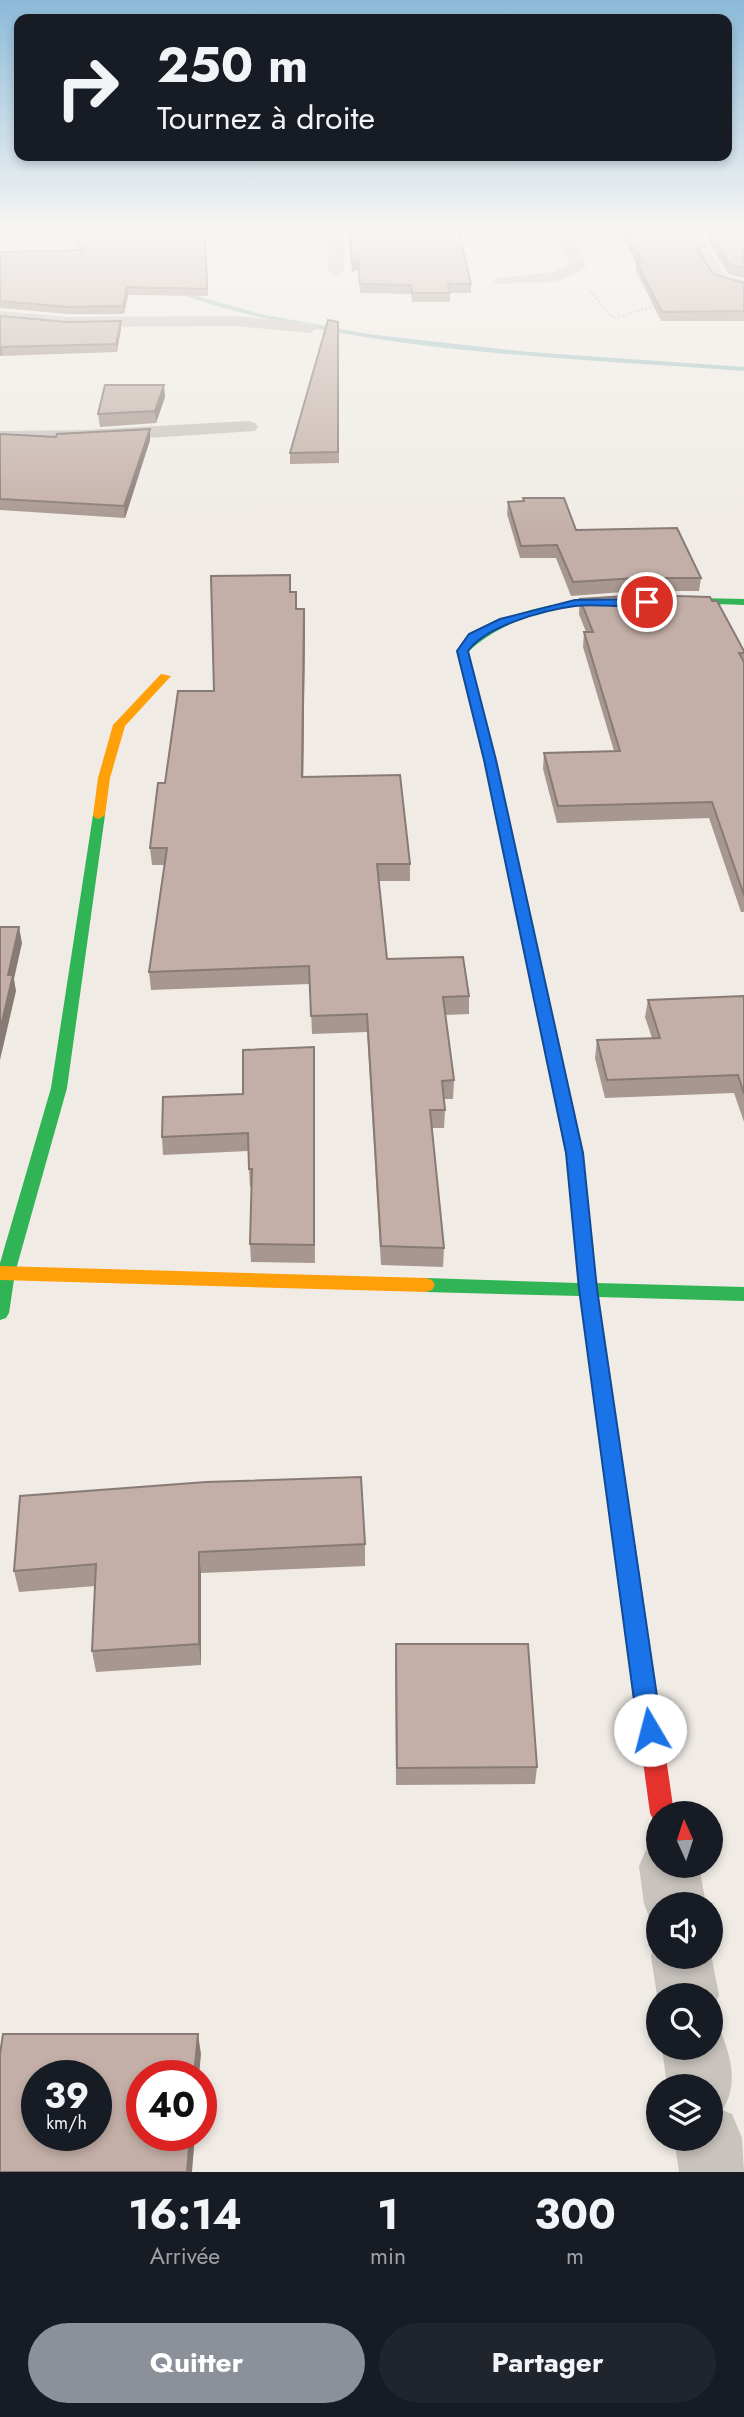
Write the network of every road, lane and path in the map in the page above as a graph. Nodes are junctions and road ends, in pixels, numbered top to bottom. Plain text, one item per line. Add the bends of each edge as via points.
1 (248, 428) dead end
2 (0, 437) edge
3 (744, 602) edge
4 (165, 676) dead end
5 (3, 1273) edge
6 (588, 1289) junction
7 (744, 1294) edge
8 (0, 1313) edge
9 (660, 1801) edge
10 (710, 2151) edge
11 (713, 2172) edge

1 - 2 street
3 - 6 street via 575,603 504,621 473,637 462,651 490,760 574,1153
4 - 5 street via 119,725 104,778 59,1088
5 - 6 street
5 - 8 street
6 - 7 street
6 - 9 street
10 - 11 street

